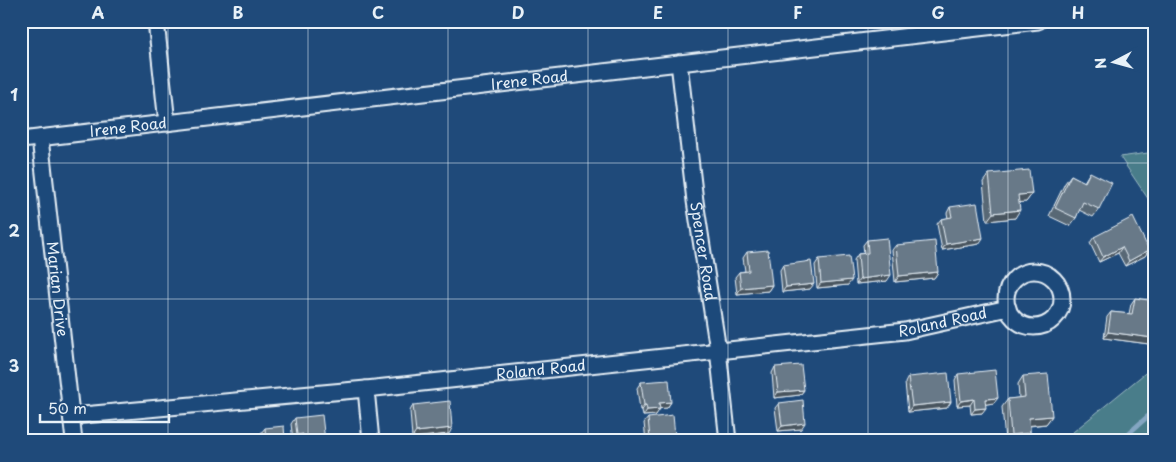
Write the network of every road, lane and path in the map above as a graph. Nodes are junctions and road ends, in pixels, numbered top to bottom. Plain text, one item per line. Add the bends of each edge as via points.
1 (156, 21) edge
2 (1038, 21) edge
3 (679, 63) junction
4 (166, 123) junction
5 (40, 138) junction
6 (21, 140) edge
7 (1008, 308) dead end
8 (718, 350) junction
9 (366, 389) junction
10 (72, 416) junction
11 (74, 441) edge
12 (371, 441) edge
13 (728, 441) edge

1 - 4 street
2 - 3 street, Irene Road
3 - 4 street, Irene Road
3 - 8 street, Spencer Road via 694,201
4 - 5 street, Irene Road
5 - 6 street, Irene Road
5 - 10 street, Marian Drive
7 - 8 street, Roland Road via 905,331
8 - 9 street, Roland Road
8 - 13 street, Spencer Road
9 - 10 street, Roland Road
9 - 12 street
10 - 11 street, Marian Drive

